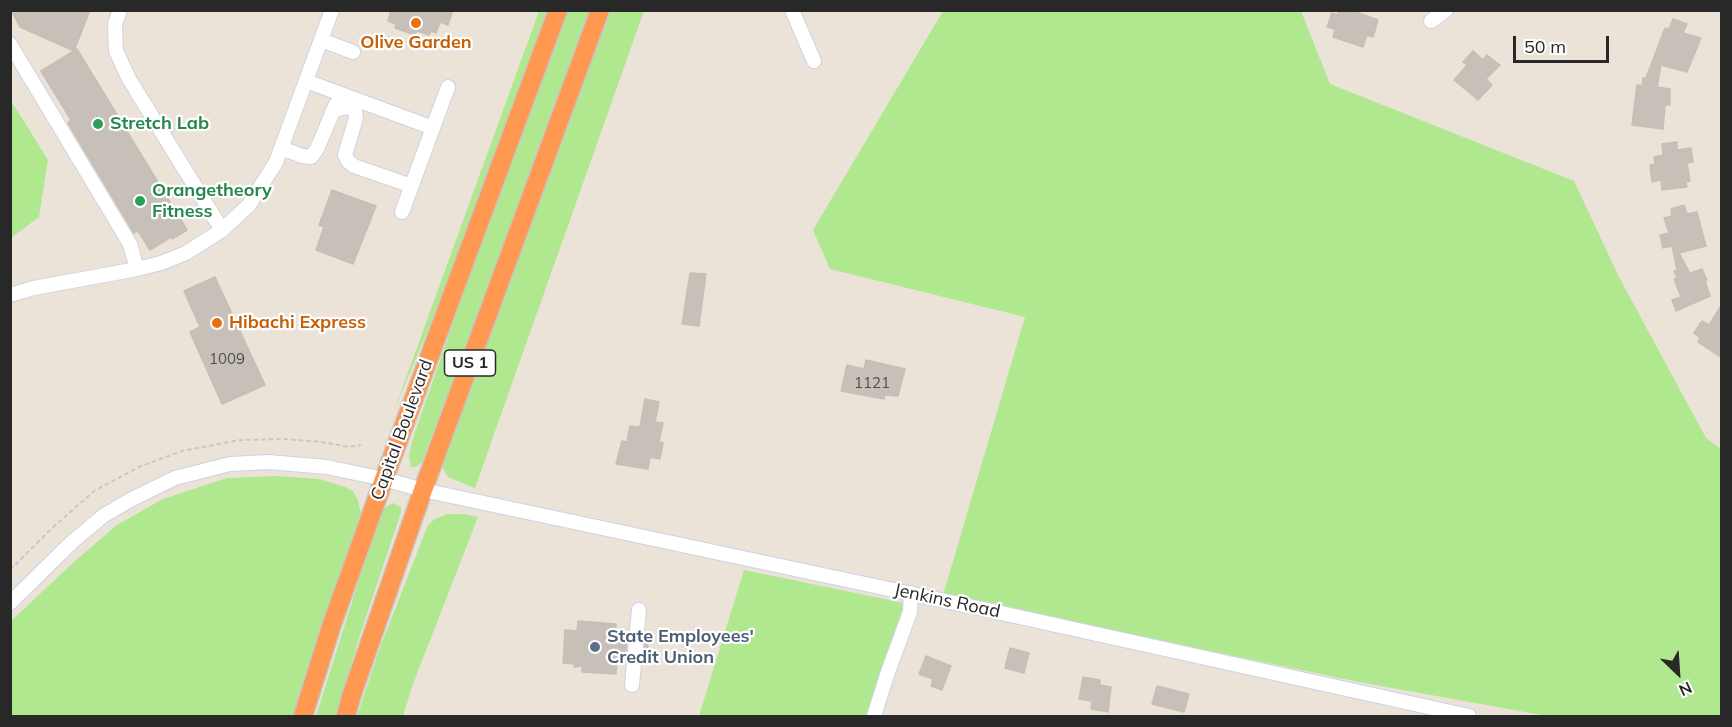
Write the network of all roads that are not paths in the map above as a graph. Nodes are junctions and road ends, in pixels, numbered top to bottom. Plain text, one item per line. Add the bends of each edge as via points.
1 (120, 10) edge
2 (332, 10) edge
3 (558, 10) edge
4 (600, 10) edge
5 (792, 10) edge
6 (1446, 10) edge
7 (1431, 21) dead end
8 (321, 40) junction
9 (10, 44) edge
10 (353, 52) dead end
11 (814, 61) dead end
12 (306, 81) junction
13 (448, 87) dead end
14 (340, 93) junction
15 (332, 112) junction
16 (433, 128) junction
17 (281, 148) junction
18 (412, 186) junction
19 (402, 212) dead end
20 (222, 230) junction
21 (137, 269) junction
22 (10, 295) edge
23 (384, 479) junction
24 (423, 490) junction
25 (911, 593) junction
26 (10, 603) edge
27 (639, 610) dead end
28 (632, 685) dead end
29 (303, 717) edge
30 (346, 717) edge
31 (874, 717) edge
32 (1469, 717) edge

1 - 20 street via 115,24 116,51 129,79
2 - 8 street
3 - 23 highway, Capital Boulevard / US 1
4 - 24 highway, US 1
5 - 11 street
6 - 7 street
8 - 10 street
8 - 12 street
9 - 21 street via 130,244
12 - 14 street
12 - 17 street
13 - 16 street
14 - 15 street
14 - 16 street
15 - 17 street via 311,157
15 - 18 street via 350,107 355,111 345,155 348,161
16 - 18 street
17 - 20 street via 249,205
18 - 19 street
20 - 21 street via 186,253
21 - 22 street
23 - 24 street, Jenkins Road
23 - 26 street, Jenkins Road via 327,467 268,462 230,464 175,478 104,516
23 - 29 highway, Capital Boulevard / US 1
24 - 25 street, Jenkins Road
24 - 30 highway, US 1
25 - 31 street via 910,612
25 - 32 street, Jenkins Road
27 - 28 street

